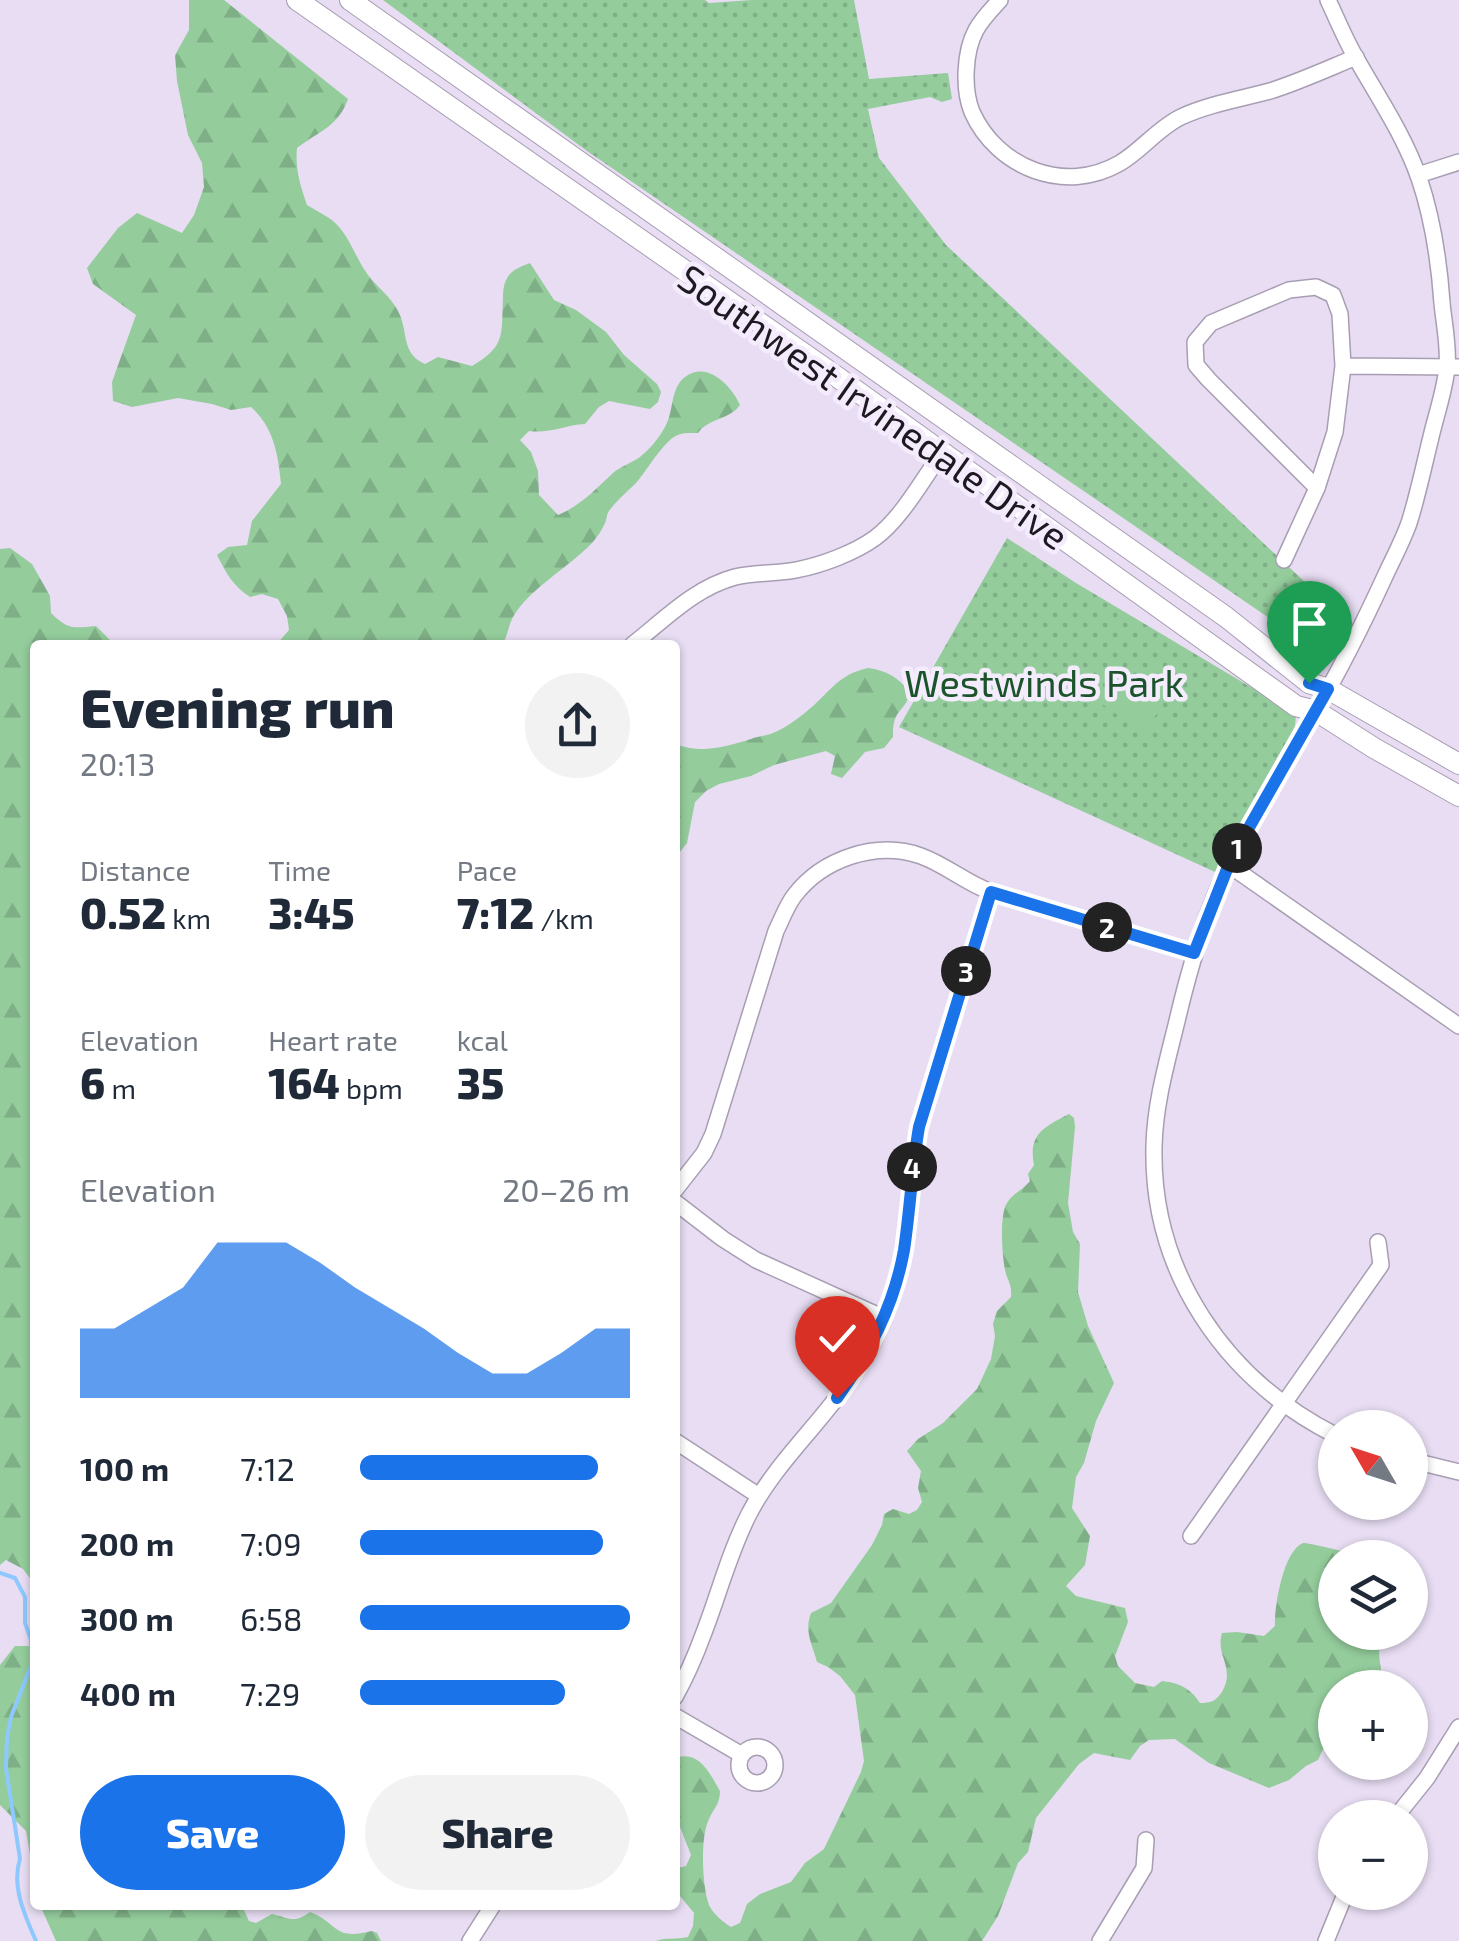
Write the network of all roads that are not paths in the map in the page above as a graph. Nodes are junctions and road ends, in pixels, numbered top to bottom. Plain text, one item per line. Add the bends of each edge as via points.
1 (297, 0) edge
2 (350, 0) edge
3 (1000, 0) edge
4 (1328, 0) edge
5 (1356, 58) junction
6 (1459, 162) edge
7 (1418, 174) junction
8 (725, 265) junction
9 (709, 289) junction
10 (1344, 366) junction
11 (1453, 367) edge
12 (942, 453) junction
13 (1317, 488) junction
14 (1284, 560) dead end
15 (638, 640) edge
16 (1328, 689) junction
17 (1316, 711) junction
18 (1459, 764) edge
19 (1459, 796) edge
20 (1229, 865) junction
21 (991, 892) junction
22 (1194, 953) junction
23 (1459, 1026) edge
24 (680, 1184) edge
25 (680, 1206) edge
26 (1378, 1242) dead end
27 (884, 1318) junction
28 (1284, 1406) junction
29 (1318, 1425) edge
30 (680, 1444) edge
31 (1428, 1464) edge
32 (1459, 1472) edge
33 (759, 1496) junction
34 (1190, 1536) dead end
35 (680, 1686) edge
36 (680, 1719) edge
37 (1459, 1727) edge
38 (742, 1755) dead end
39 (1409, 1800) edge
40 (1146, 1840) dead end
41 (486, 1910) edge
42 (1339, 1910) edge
43 (470, 1941) edge
44 (1100, 1941) edge
45 (1326, 1941) edge

1 - 9 main road, Southwest Irvinedale Drive
2 - 8 main road, Southwest Irvinedale Drive
3 - 5 street via 974,33 964,85 968,103 996,148 1044,174 1098,172 1181,117
4 - 5 street
5 - 7 street
6 - 7 street
7 - 11 street via 1432,219
8 - 9 main road
8 - 16 main road, Southwest Irvinedale Drive via 1226,617 1309,683
9 - 12 main road, Southwest Irvinedale Drive
10 - 11 street
10 - 13 street via 1335,432
10 - 13 street via 1340,314 1332,295 1316,287 1289,290 1212,322 1195,342 1196,365 1208,380
11 - 16 street via 1409,524
12 - 15 street via 896,518 870,541 797,570 736,576 685,601
12 - 17 main road, Southwest Irvinedale Drive via 1296,706
13 - 14 street
16 - 17 street
16 - 18 main road, Southwest Irvinedale Drive
17 - 19 main road, Southwest Irvinedale Drive
17 - 20 street
20 - 22 street
20 - 23 street
21 - 22 street
21 - 24 street via 920,855 898,851 852,856 809,880 776,931 713,1134
21 - 27 street via 919,1127 904,1248
22 - 28 street via 1156,1112 1160,1209 1178,1270 1210,1331
25 - 27 street via 756,1260
26 - 28 street via 1381,1265
27 - 33 street via 858,1369
28 - 29 street
28 - 34 street
30 - 33 street
31 - 32 street
33 - 35 street
36 - 38 street
37 - 39 street
40 - 44 street via 1144,1868
41 - 43 street
42 - 45 street

